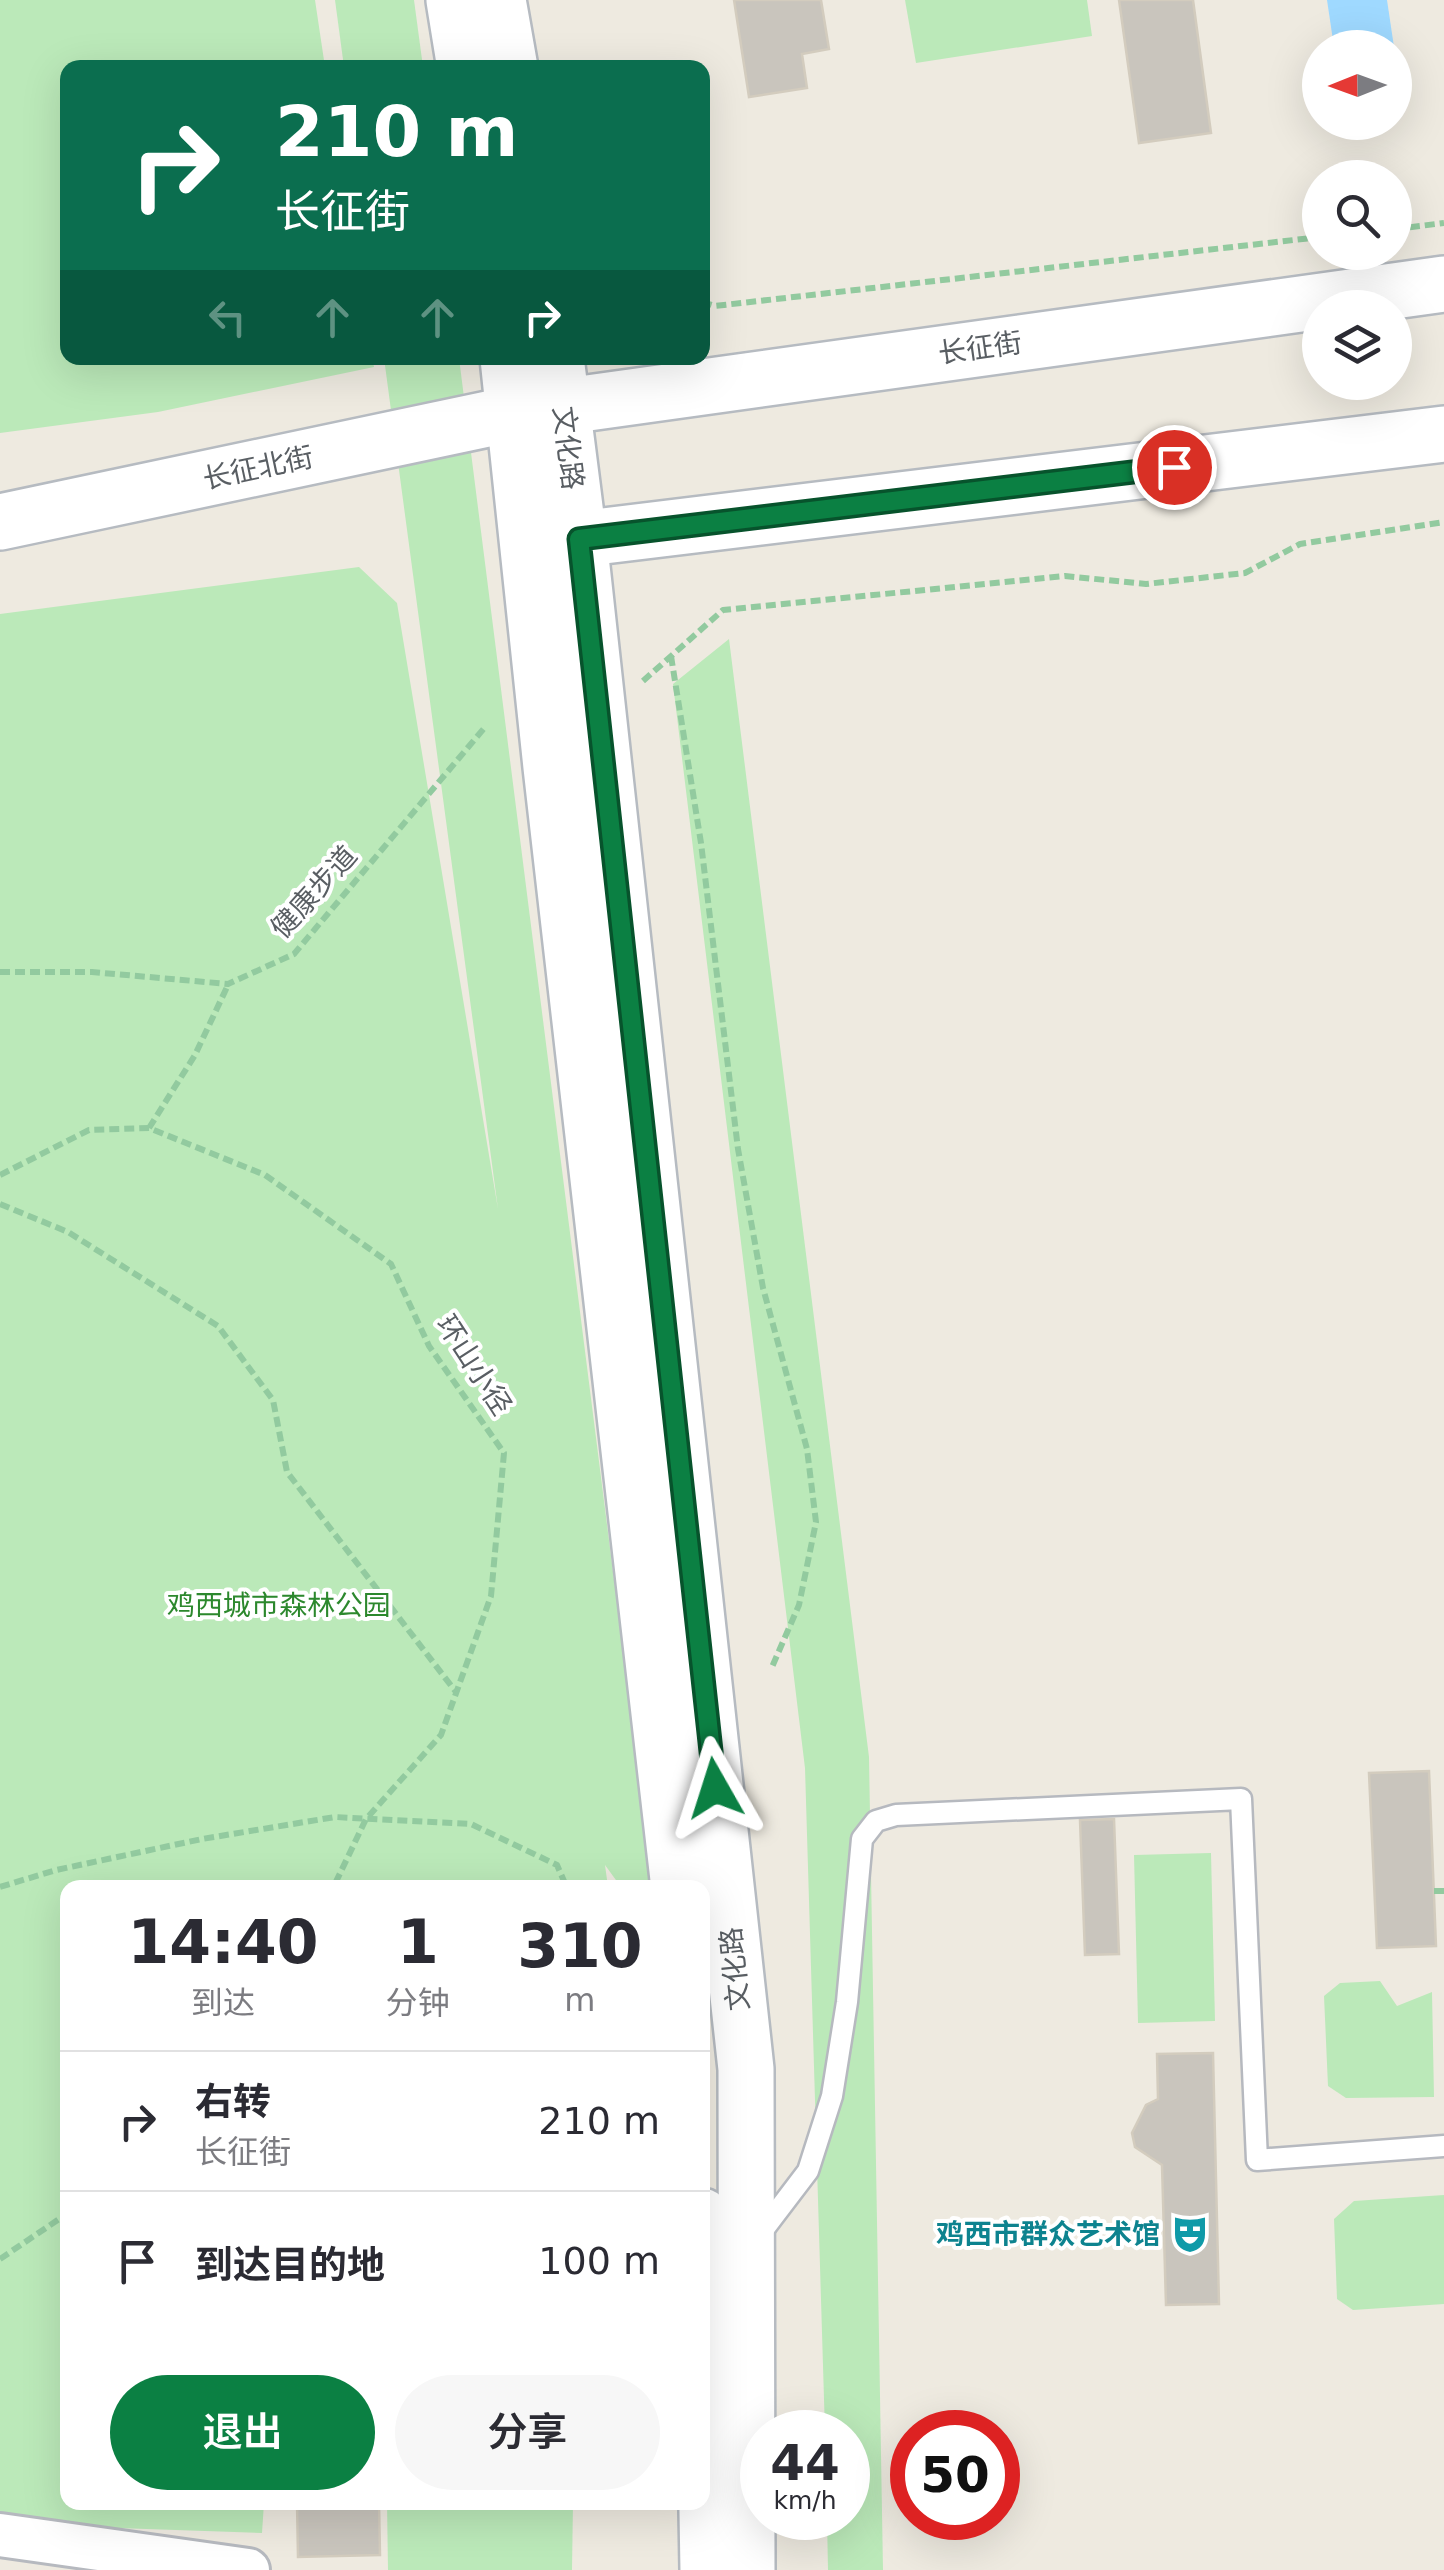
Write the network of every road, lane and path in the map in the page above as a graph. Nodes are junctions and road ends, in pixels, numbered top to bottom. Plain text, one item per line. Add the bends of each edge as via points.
1 (454, 0) edge
2 (498, 0) edge
3 (464, 60) edge
4 (509, 60) edge
5 (1444, 223) edge
6 (1412, 226) edge
7 (1302, 239) edge
8 (1444, 284) edge
9 (710, 304) edge
10 (534, 407) edge
11 (1444, 434) edge
12 (0, 522) edge
13 (1444, 522) edge
14 (579, 539) junction
15 (671, 656) junction
16 (599, 721) junction
17 (486, 726) dead end
18 (0, 972) edge
19 (228, 984) junction
20 (150, 1128) junction
21 (0, 1175) edge
22 (0, 1204) edge
23 (772, 1667) dead end
24 (456, 1693) junction
25 (366, 1819) junction
26 (337, 1880) edge
27 (564, 1880) edge
28 (678, 1880) edge
29 (0, 1887) edge
30 (1444, 1891) edge
31 (1434, 1892) dead end
32 (1444, 2146) edge
33 (60, 2219) edge
34 (746, 2252) junction
35 (0, 2260) edge
36 (707, 2510) edge
37 (0, 2536) edge
38 (248, 2570) edge
39 (708, 2570) edge
40 (747, 2570) edge

1 - 3 main road
2 - 4 main road
5 - 6 path
7 - 9 path
8 - 10 main road, 长征街
10 - 12 main road, 长征北街
10 - 14 main road, 文化路
10 - 28 main road, 文化路 via 551,767
11 - 14 main road
13 - 15 path via 1300,544 1245,573 1146,584 1065,576 723,610
14 - 16 main road, 文化路
15 - 16 path
15 - 23 path via 738,1149 764,1288 806,1449 816,1522 798,1605
16 - 34 main road, 文化路 via 746,2069
17 - 19 path, 健康步道 via 294,954
18 - 19 path, 健康步道
19 - 20 path
20 - 21 path, 环山小径 via 89,1130
20 - 24 path, 环山小径 via 265,1174 392,1264 428,1346 504,1452 491,1596
22 - 24 path via 68,1232 218,1326 273,1400 287,1472
24 - 25 path, 环山小径 via 441,1735
25 - 26 path, 环山小径
25 - 27 path via 471,1824 557,1865
25 - 29 path via 202,1839
30 - 31 path
32 - 34 lane via 1257,2160 1241,1799 896,1815 876,1821 862,1839 832,2096 808,2171
33 - 35 path
34 - 40 main road, 文化路
36 - 39 main road
37 - 38 street

